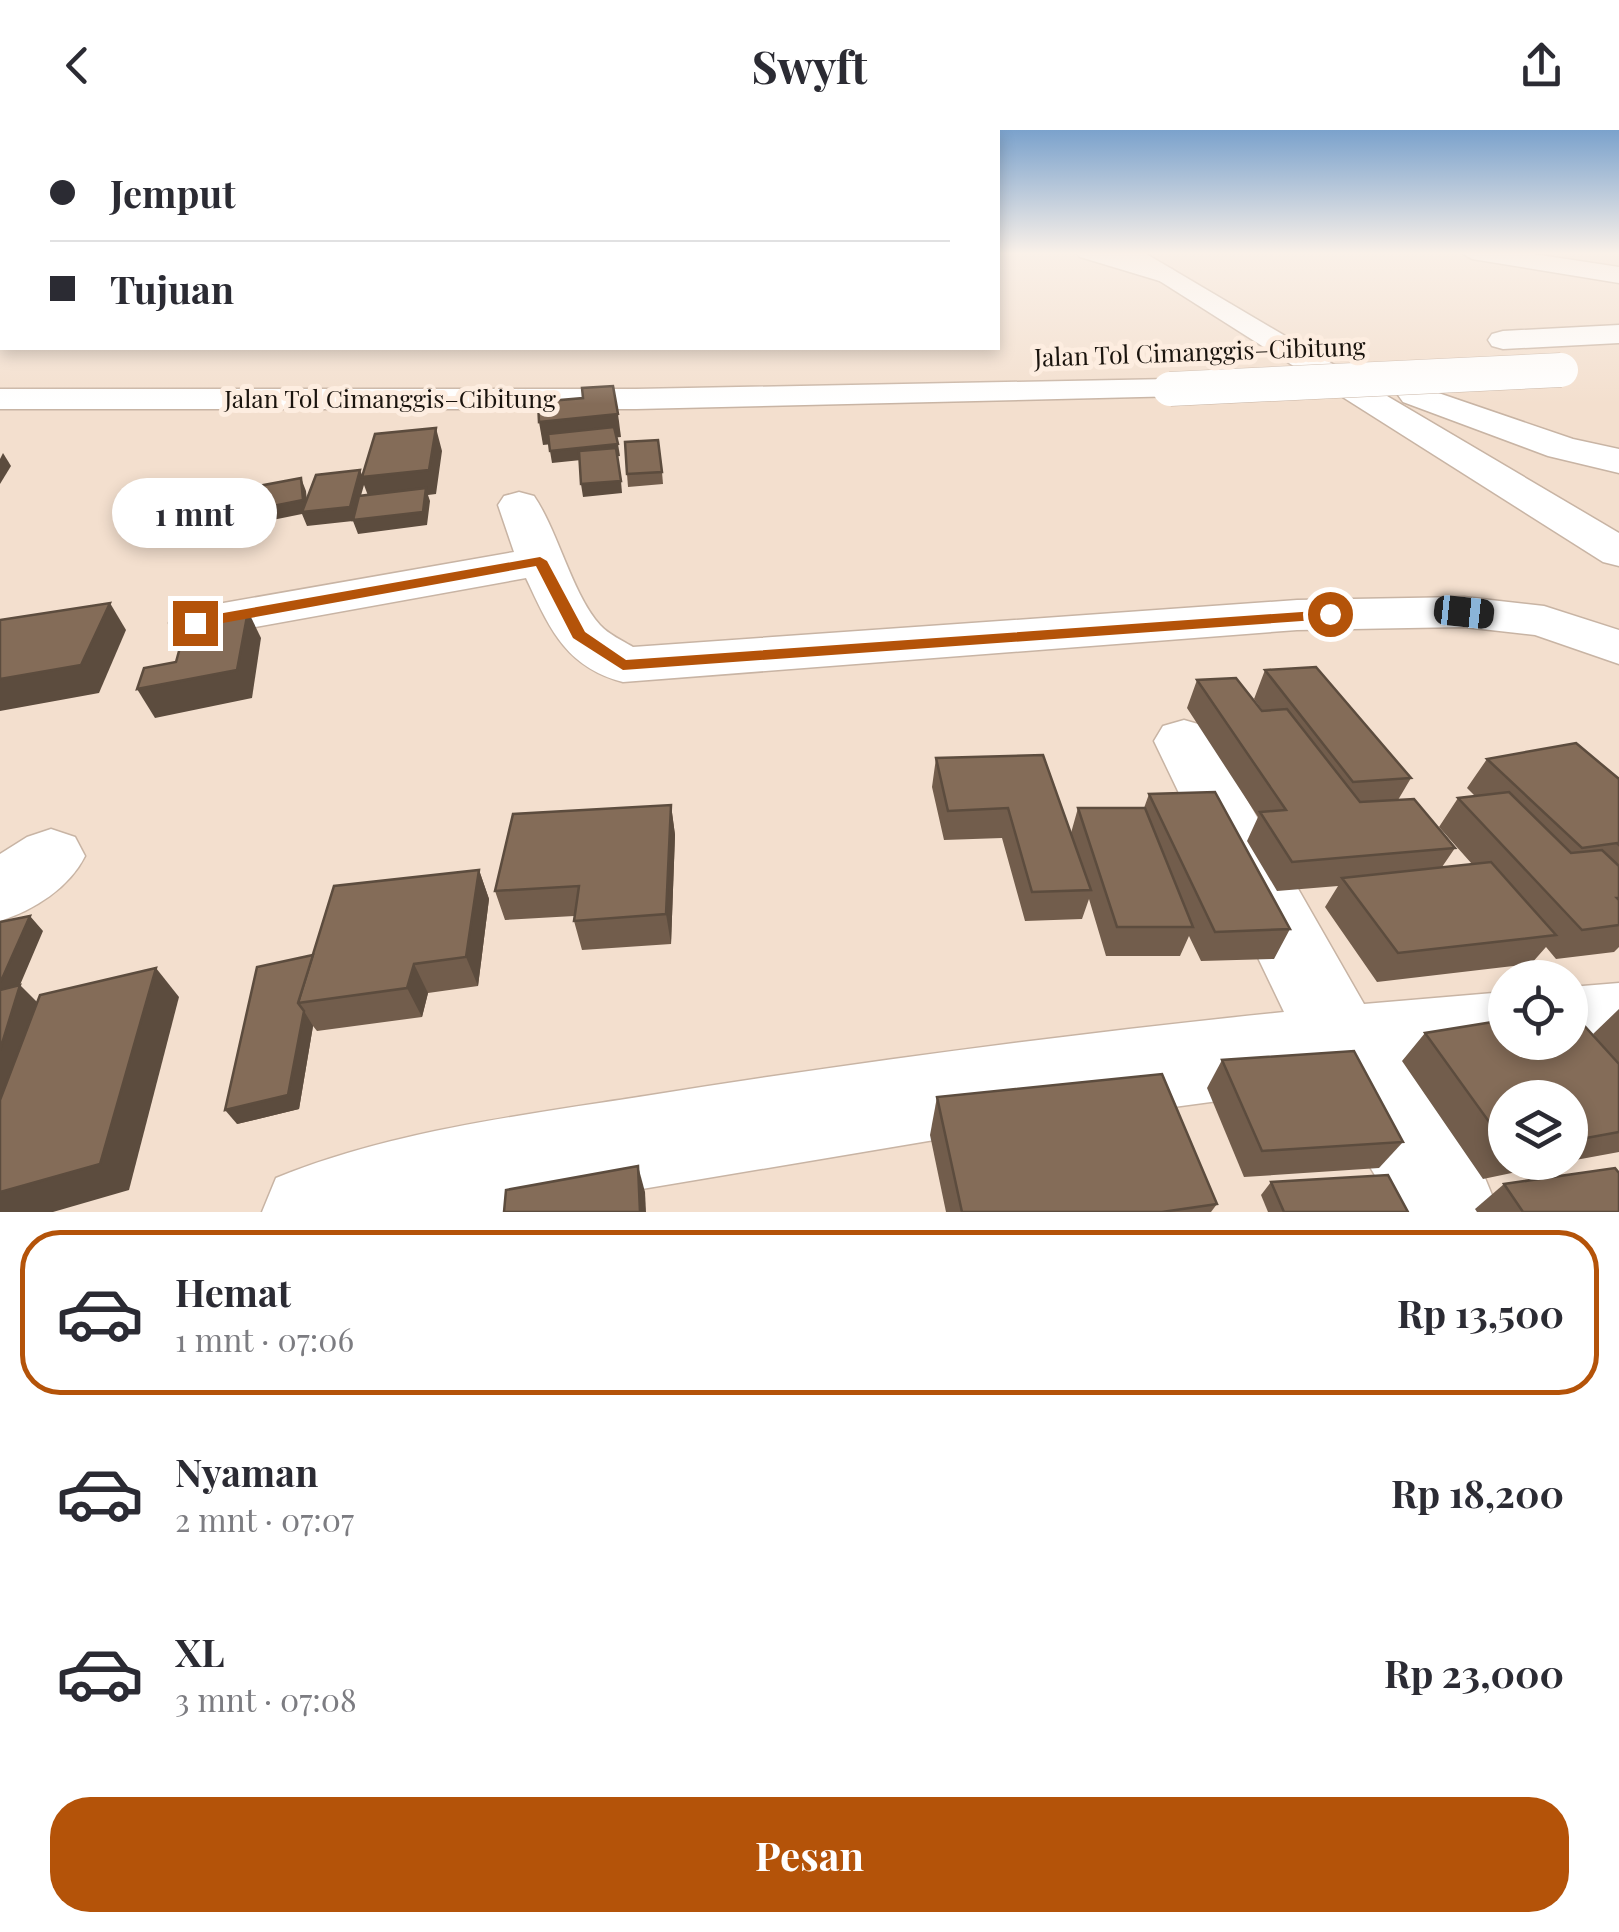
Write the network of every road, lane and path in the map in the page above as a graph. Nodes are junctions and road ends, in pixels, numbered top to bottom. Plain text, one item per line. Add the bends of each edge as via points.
1 (1230, 302) edge
2 (1243, 302) edge
3 (1619, 334) edge
4 (1465, 341) dead end
5 (1332, 348) dead end
6 (1237, 352) dead end
7 (1600, 368) dead end
8 (1416, 395) junction
9 (0, 399) edge
10 (1619, 461) edge
11 (1568, 482) dead end
12 (519, 506) dead end
13 (1619, 552) edge
14 (540, 561) junction
15 (195, 623) edge
16 (1619, 648) edge
17 (1184, 741) dead end
18 (1619, 1021) edge
19 (1588, 1024) edge
20 (1488, 1031) edge
21 (1342, 1044) junction
22 (310, 1212) edge
23 (1451, 1212) edge

1 - 13 main road
2 - 8 main road
3 - 4 main road
5 - 6 main road, Jalan Tol Cimanggis–Cibitung
7 - 9 main road, Jalan Tol Cimanggis–Cibitung, bridge via 1170,389 636,399
8 - 10 main road via 1562,448
8 - 11 main road
12 - 14 main road
14 - 15 main road
14 - 16 main road via 578,635 623,665 1296,615 1445,612 1544,621
17 - 21 main road
18 - 19 main road
20 - 21 main road
21 - 22 main road via 927,1097 551,1156
21 - 23 main road

